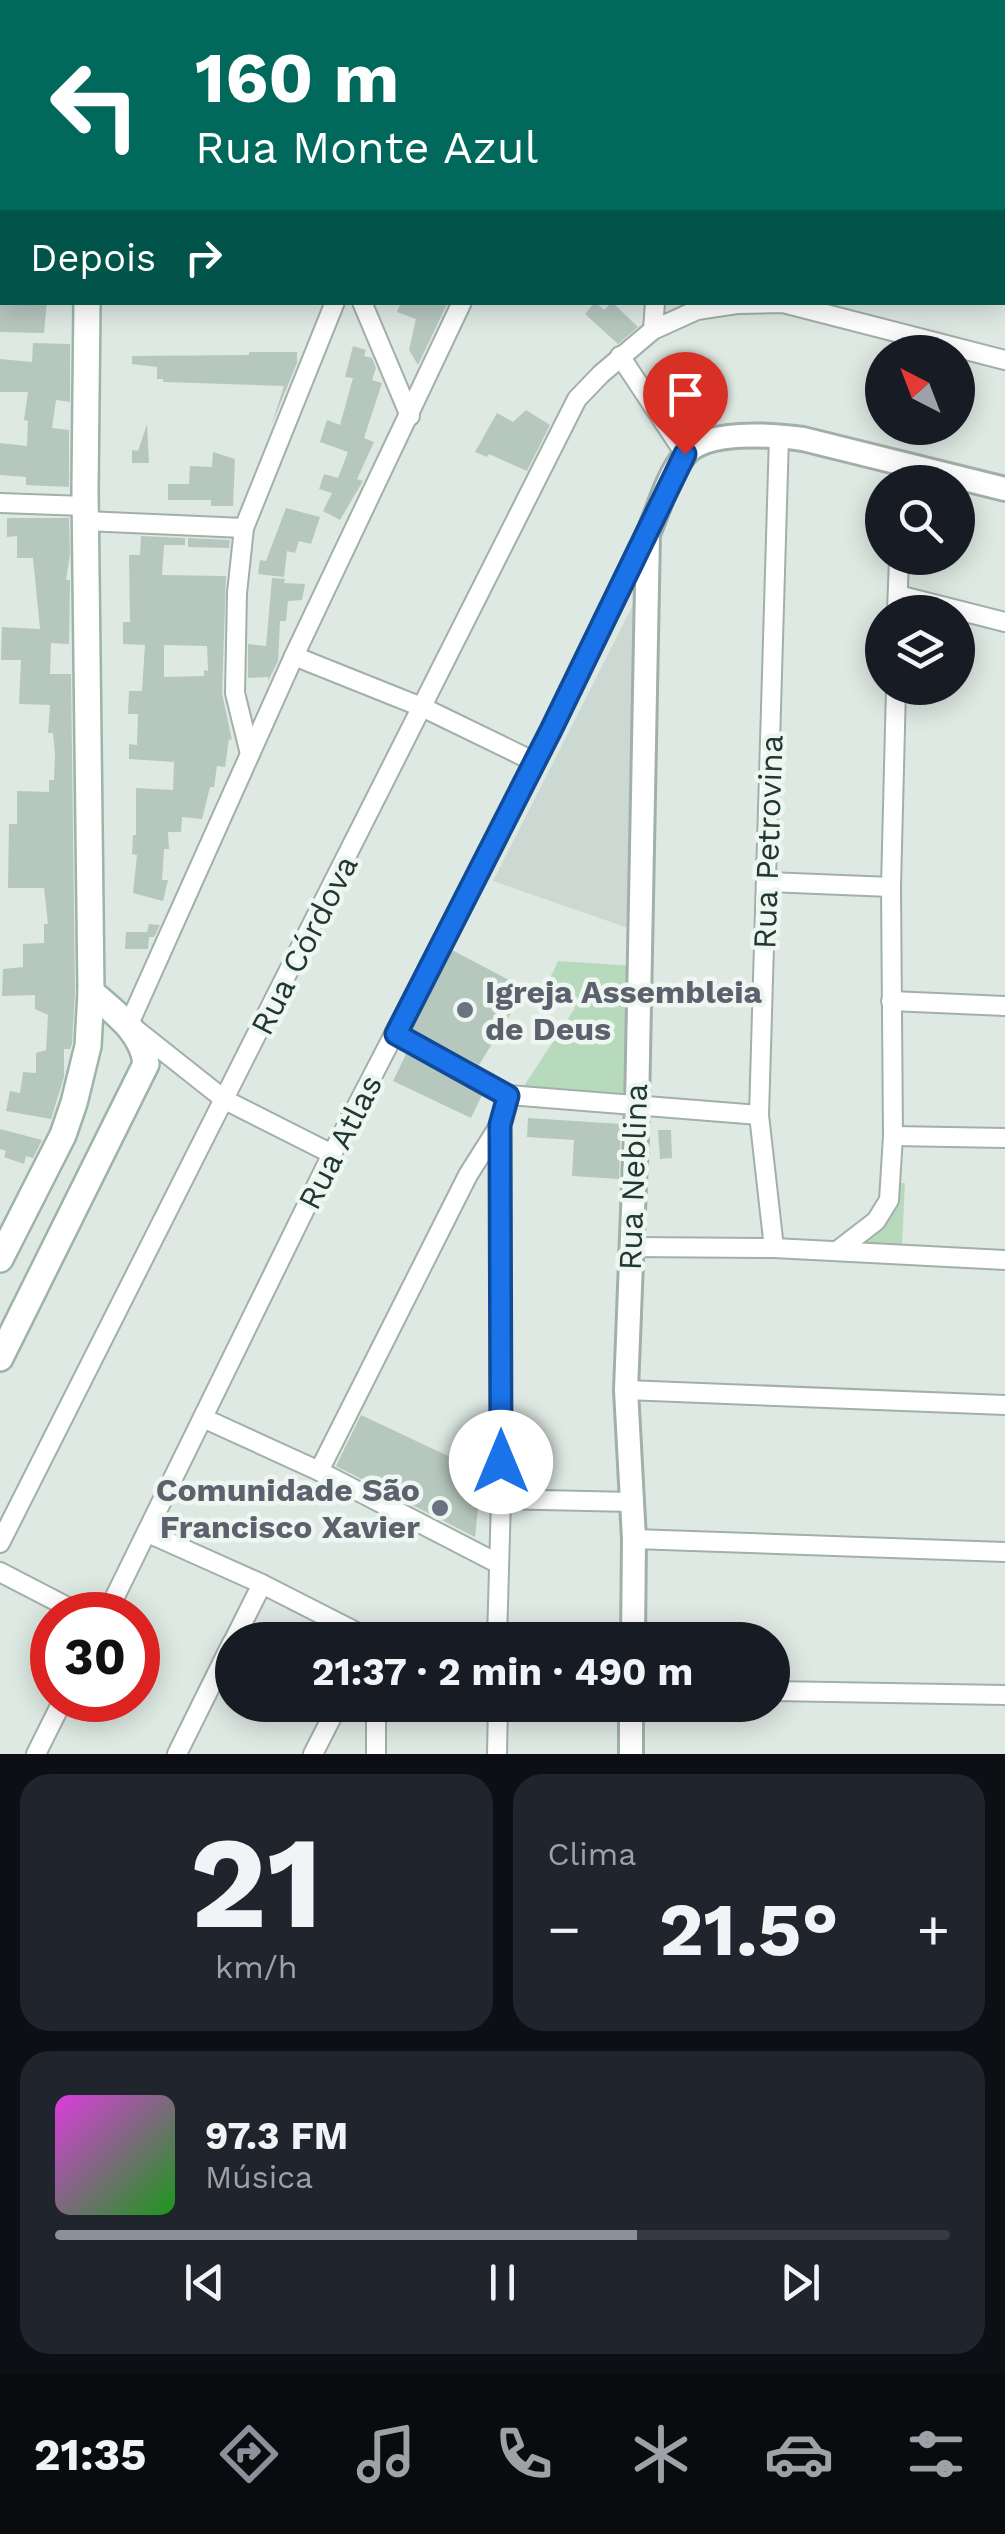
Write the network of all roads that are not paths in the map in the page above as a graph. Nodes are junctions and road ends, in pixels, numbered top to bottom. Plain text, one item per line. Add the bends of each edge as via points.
1 (88, 305) edge
2 (334, 305) edge
3 (363, 305) edge
4 (461, 305) edge
5 (655, 305) edge
6 (758, 305) edge
7 (791, 305) edge
8 (653, 330) junction
9 (620, 356) junction
10 (1005, 360) edge
11 (410, 416) junction
12 (779, 436) junction
13 (685, 454) junction
14 (878, 465) edge
15 (975, 483) edge
16 (1005, 488) edge
17 (0, 504) edge
18 (85, 514) junction
19 (244, 528) junction
20 (648, 534) junction
21 (975, 617) edge
22 (1005, 622) edge
23 (294, 656) junction
24 (896, 705) edge
25 (424, 708) junction
26 (250, 754) junction
27 (535, 762) junction
28 (768, 882) junction
29 (891, 887) junction
30 (91, 992) junction
31 (891, 1001) junction
32 (1005, 1006) edge
33 (128, 1024) junction
34 (396, 1034) junction
35 (88, 1046) junction
36 (508, 1096) junction
37 (226, 1100) junction
38 (637, 1108) junction
39 (759, 1115) junction
40 (500, 1125) junction
41 (893, 1136) junction
42 (1005, 1138) edge
43 (332, 1154) junction
44 (630, 1247) junction
45 (774, 1248) junction
46 (837, 1251) junction
47 (0, 1258) edge
48 (1005, 1260) edge
49 (0, 1358) edge
50 (626, 1390) junction
51 (1005, 1405) edge
52 (203, 1418) junction
53 (318, 1471) junction
54 (501, 1499) junction
55 (632, 1502) junction
56 (148, 1533) junction
57 (634, 1539) junction
58 (0, 1543) edge
59 (1005, 1552) edge
60 (497, 1563) junction
61 (0, 1572) edge
62 (262, 1584) junction
63 (39, 1592) edge
64 (118, 1592) edge
65 (243, 1622) edge
66 (336, 1622) edge
67 (498, 1622) edge
68 (632, 1622) edge
69 (215, 1678) edge
70 (790, 1692) edge
71 (1005, 1695) edge
72 (52, 1722) edge
73 (329, 1722) edge
74 (376, 1722) edge
75 (498, 1722) edge
76 (632, 1722) edge
77 (36, 1754) edge
78 (177, 1754) edge
79 (313, 1754) edge
80 (376, 1754) edge
81 (497, 1754) edge
82 (631, 1754) edge

1 - 18 main road
2 - 19 street
3 - 11 street
4 - 11 street
5 - 8 street
6 - 8 street, Rua Córdova via 697,310
7 - 10 street, Rua Córdova
8 - 9 street, Rua Córdova
9 - 13 street
9 - 25 street, Rua Córdova via 577,399
11 - 23 street
12 - 13 street via 702,442
12 - 14 street
12 - 28 street, Rua Petrovina
13 - 20 street, Rua Atlas
15 - 16 street
17 - 18 street
18 - 19 street
18 - 30 main road
19 - 26 street via 235,693
20 - 27 street, Rua Atlas
20 - 38 street, Rua Neblina
21 - 22 street
23 - 25 street
23 - 26 street
24 - 29 street
25 - 27 street
25 - 37 street, Rua Córdova
26 - 33 street
27 - 34 street, Rua Atlas
28 - 29 street
28 - 39 street, Rua Petrovina
29 - 31 street
30 - 33 main road
30 - 35 main road
31 - 32 street
31 - 41 street
33 - 35 main road via 108,1029
33 - 37 street
33 - 49 main road via 146,1064
34 - 36 street
34 - 43 street, Rua Atlas
35 - 47 main road via 63,1135
36 - 38 street
36 - 40 street
37 - 43 street
37 - 58 street, Rua Córdova
38 - 39 street
38 - 44 street, Rua Neblina
39 - 45 street, Rua Petrovina
40 - 53 street via 468,1175
40 - 54 street
41 - 42 street
41 - 46 street via 885,1210
43 - 52 street, Rua Atlas
44 - 45 street
44 - 50 street, Rua Neblina
45 - 46 street
46 - 48 street
50 - 51 street
50 - 55 street, Rua Neblina
52 - 53 street
52 - 56 street, Rua Atlas
53 - 60 street
54 - 55 street
54 - 60 street
55 - 57 street, Rua Neblina
56 - 62 street
56 - 64 street, Rua Atlas
57 - 59 street
57 - 68 street, Rua Neblina
60 - 67 street
61 - 63 street
62 - 65 street
62 - 66 street
69 - 78 street
70 - 71 street
72 - 77 street
73 - 79 street
74 - 80 street
75 - 81 street
76 - 82 street

